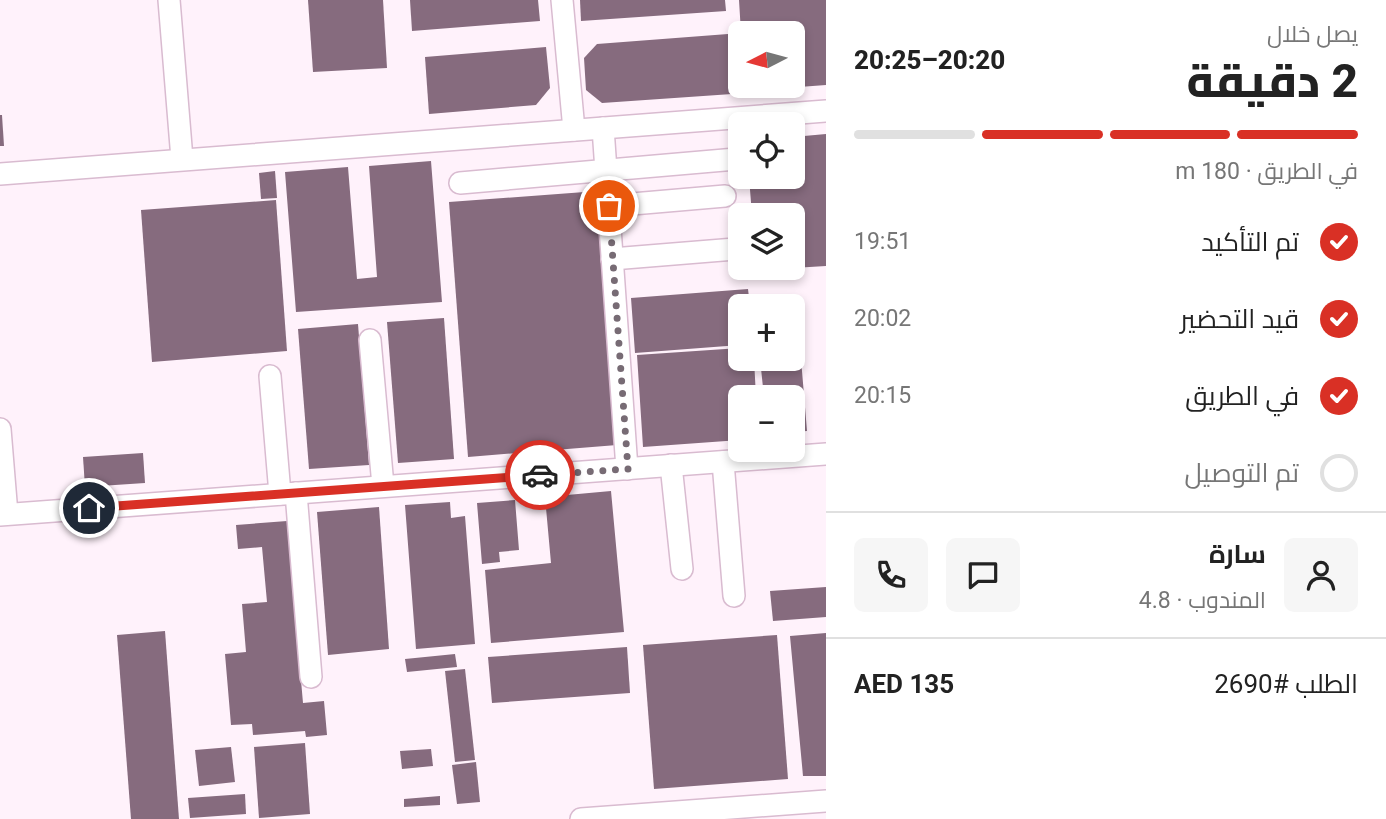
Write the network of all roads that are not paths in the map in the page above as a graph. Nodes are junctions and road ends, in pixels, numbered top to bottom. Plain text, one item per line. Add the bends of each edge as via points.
1 (169, 0) edge
2 (562, 0) edge
3 (826, 111) edge
4 (603, 128) junction
5 (574, 130) junction
6 (182, 159) junction
7 (728, 160) edge
8 (606, 170) junction
9 (0, 174) edge
10 (460, 183) dead end
11 (725, 196) dead end
12 (609, 206) junction
13 (728, 250) edge
14 (612, 259) junction
15 (370, 340) dead end
16 (270, 376) dead end
17 (0, 429) edge
18 (826, 454) edge
19 (723, 462) junction
20 (671, 465) junction
21 (628, 469) junction
22 (383, 486) junction
23 (288, 493) junction
24 (3, 514) edge
25 (682, 569) dead end
26 (734, 596) dead end
27 (311, 677) dead end
28 (826, 801) edge
29 (581, 819) edge

1 - 6 lane
2 - 5 lane
3 - 4 lane
4 - 5 lane
4 - 8 lane
5 - 6 lane
6 - 9 lane
7 - 8 lane
8 - 10 lane
8 - 12 lane
11 - 12 lane
12 - 14 lane
13 - 14 lane
14 - 21 lane
15 - 22 lane
16 - 23 lane
17 - 24 lane
18 - 19 lane
19 - 20 lane
19 - 26 lane
20 - 21 lane
20 - 25 lane
21 - 22 lane
22 - 23 lane
23 - 24 lane
23 - 27 lane
28 - 29 lane

